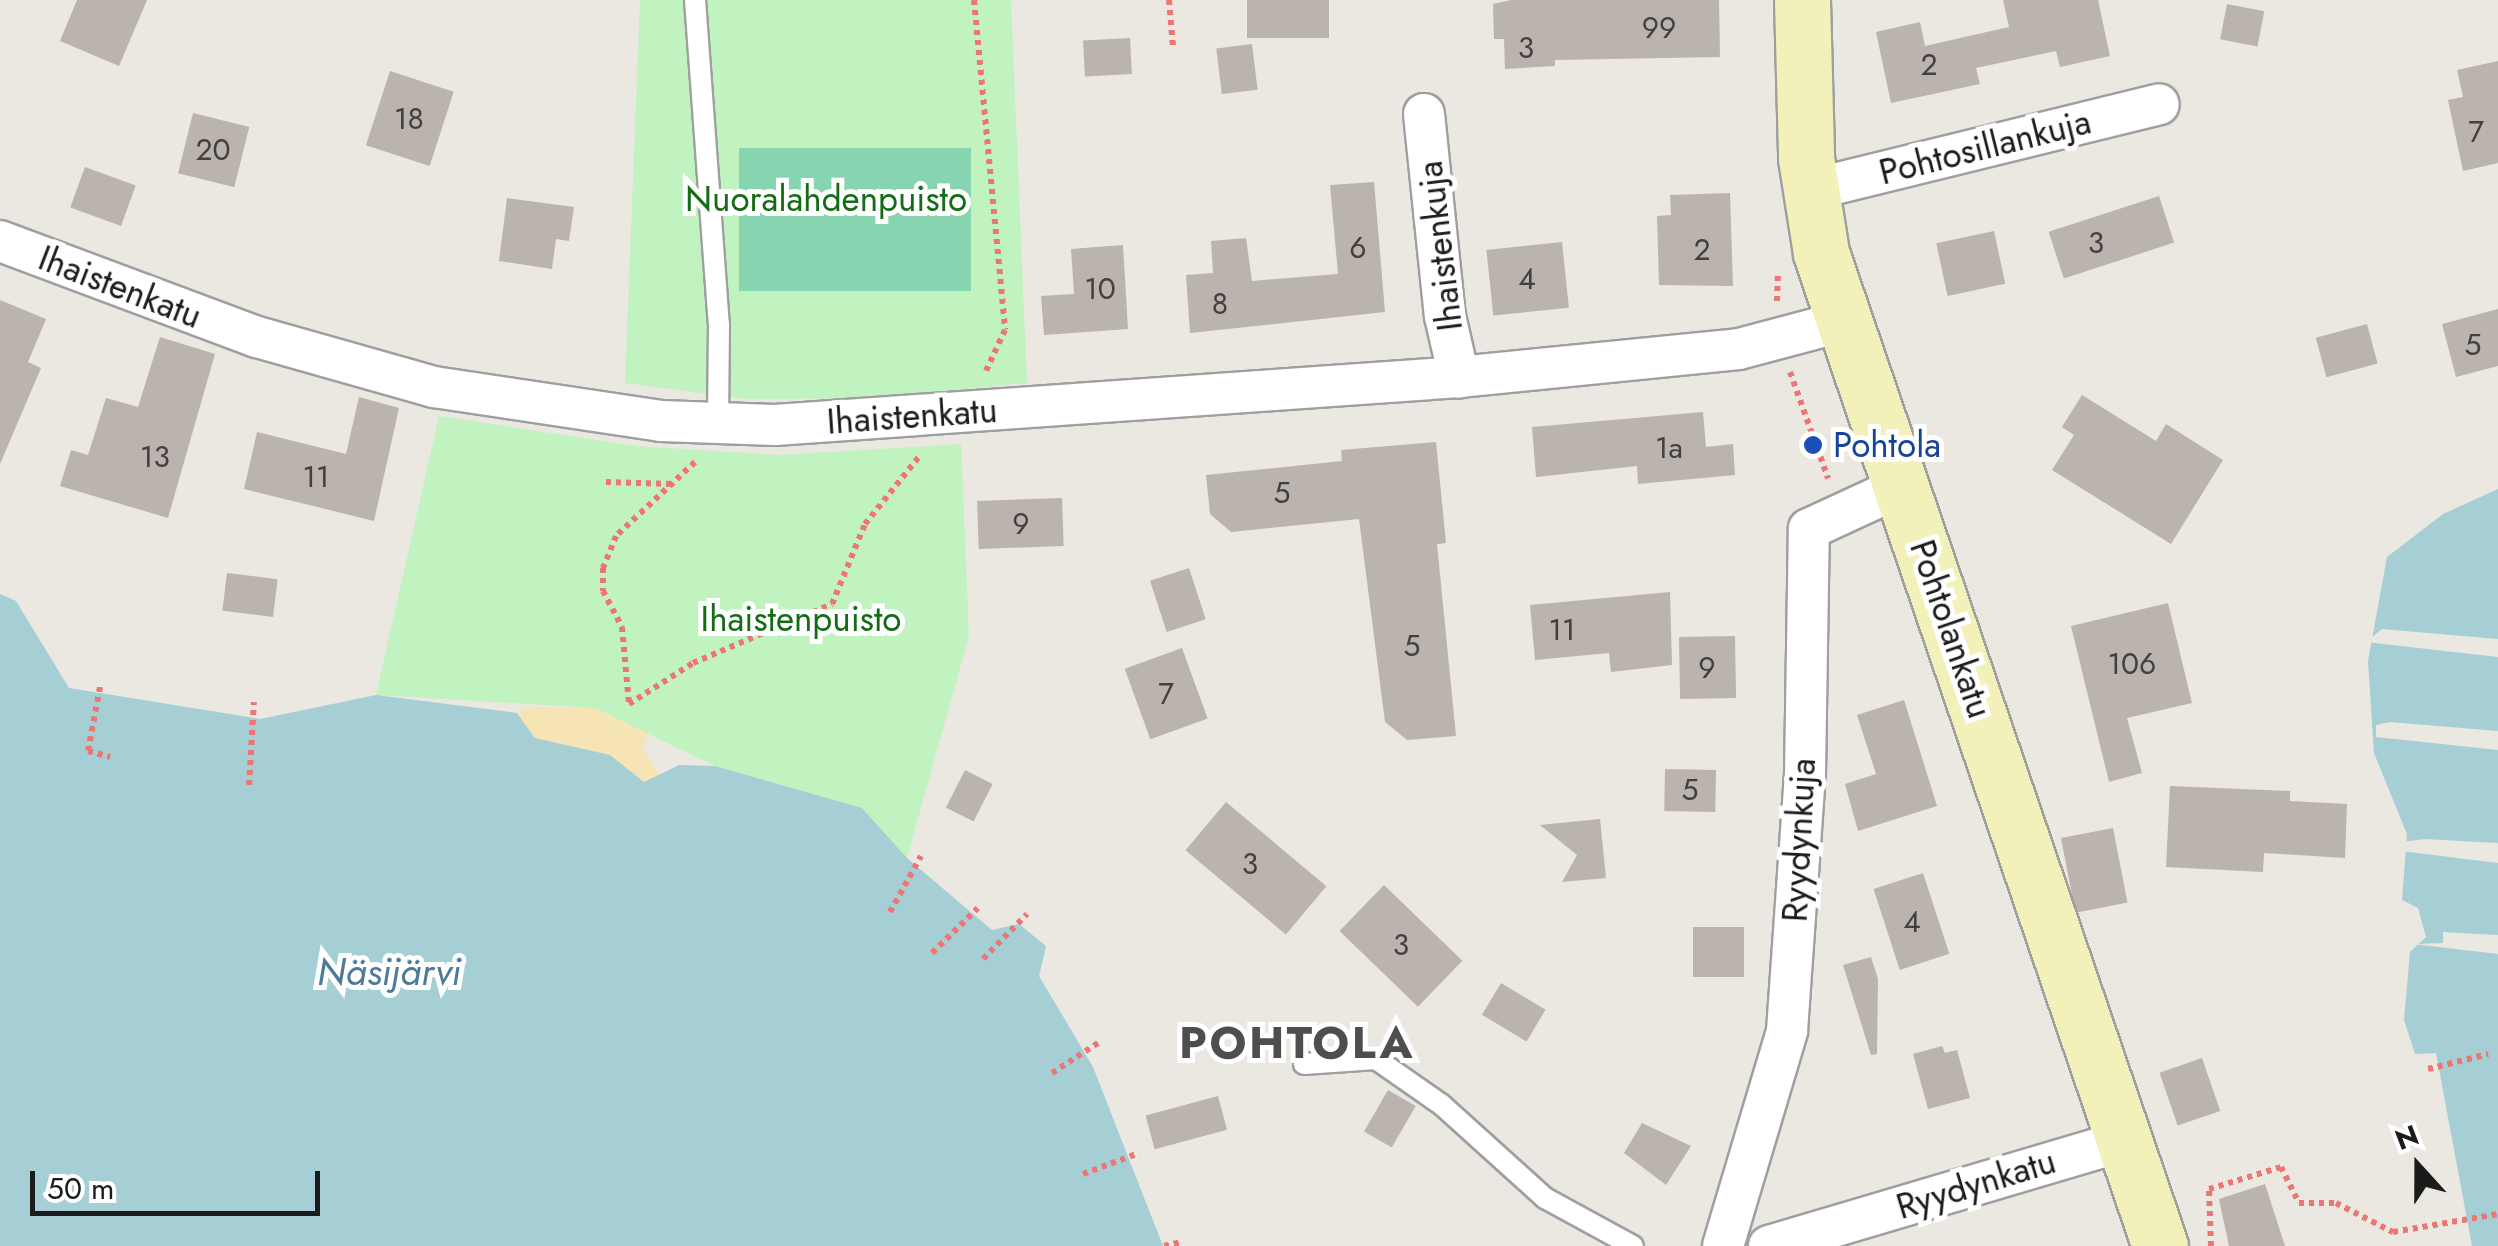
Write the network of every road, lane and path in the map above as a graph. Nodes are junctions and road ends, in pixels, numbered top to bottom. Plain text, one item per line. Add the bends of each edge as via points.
1 (695, 0) edge
2 (974, 0) edge
3 (1169, 0) edge
4 (1802, 0) edge
5 (1173, 47) dead end
6 (2159, 104) dead end
7 (1424, 114) dead end
8 (1810, 190) junction
9 (0, 241) edge
10 (1844, 321) junction
11 (1459, 377) junction
12 (968, 412) junction
13 (718, 423) junction
14 (606, 482) dead end
15 (673, 484) junction
16 (1902, 486) junction
17 (100, 687) dead end
18 (254, 702) dead end
19 (110, 757) dead end
20 (249, 785) dead end
21 (920, 856) dead end
22 (978, 908) dead end
23 (890, 912) dead end
24 (1027, 914) dead end
25 (932, 954) dead end
26 (984, 958) dead end
27 (1101, 1041) dead end
28 (2488, 1054) dead end
29 (1304, 1064) dead end
30 (2428, 1069) dead end
31 (1052, 1073) dead end
32 (2126, 1140) junction
33 (1140, 1153) dead end
34 (1083, 1174) dead end
35 (2498, 1214) edge
36 (1181, 1242) dead end
37 (1164, 1246) edge
38 (1633, 1246) edge
39 (1723, 1246) edge
40 (1769, 1246) edge
41 (2160, 1246) edge
42 (2211, 1246) edge

1 - 13 lane via 719,324
2 - 12 path via 1005,330
3 - 5 path
4 - 8 main road, Pohtolankatu
6 - 8 street, Pohtosillankuja
7 - 11 street, Ihaistenkuja via 1445,316
8 - 10 main road, Pohtolankatu
9 - 13 street, Ihaistenkatu via 240,331 434,387 662,421
10 - 11 street, Ihaistenkatu via 1739,349
10 - 16 main road, Pohtolankatu
11 - 12 street, Ihaistenkatu
12 - 13 street, Ihaistenkatu
12 - 15 path via 901,472 866,524 832,604 693,662 629,704 622,628 603,591 602,568 616,536
13 - 15 path via 712,444
14 - 15 path
16 - 32 main road, Pohtolankatu
16 - 39 street, Ryydynkuja via 1810,528 1805,775 1787,1031
17 - 19 path via 88,751
18 - 20 path
21 - 23 path
22 - 25 path
24 - 26 path
27 - 31 path
28 - 30 path
29 - 38 lane via 1376,1060 1442,1105 1545,1198
32 - 40 street, Ryydynkatu
32 - 41 main road, Pohtolankatu
33 - 34 path
35 - 42 path via 2393,1232 2336,1204 2299,1203 2282,1167 2209,1189
36 - 37 path

